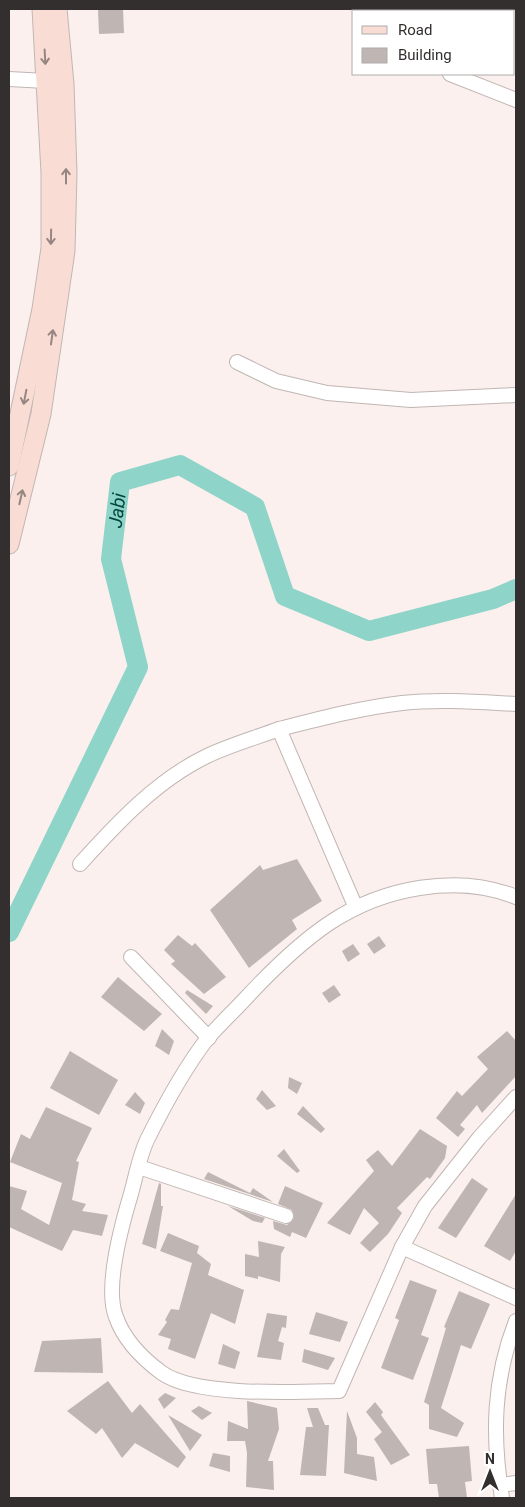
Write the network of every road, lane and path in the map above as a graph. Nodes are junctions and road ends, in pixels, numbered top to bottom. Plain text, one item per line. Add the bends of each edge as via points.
1 (42, 9) edge
2 (57, 9) edge
3 (453, 75) edge
4 (9, 79) edge
5 (46, 81) junction
6 (516, 100) edge
7 (53, 287) junction
8 (237, 362) dead end
9 (516, 395) edge
10 (9, 466) edge
11 (9, 544) edge
12 (516, 704) edge
13 (279, 729) junction
14 (80, 864) dead end
15 (516, 896) edge
16 (356, 908) junction
17 (131, 957) dead end
18 (209, 1038) junction
19 (516, 1097) edge
20 (139, 1167) junction
21 (286, 1216) dead end
22 (402, 1247) junction
23 (516, 1298) edge
24 (516, 1321) edge
25 (516, 1483) edge
26 (501, 1491) edge

1 -> 5 main road
7 -> 2 main road via 65,251 67,173
3 - 6 street
4 - 5 street
5 -> 7 main road
7 -> 10 main road
11 -> 7 main road via 41,414
8 - 9 street via 276,381 327,393 411,400
12 - 13 street via 462,701 404,703
13 - 14 street via 208,756 167,781 116,825
13 - 16 street
15 - 16 street via 472,886 422,887
16 - 18 street via 331,922 297,949
17 - 18 street
18 - 20 street via 176,1086 147,1141
19 - 22 street via 425,1206
20 - 21 street
20 - 22 street via 120,1233 113,1280 115,1316 129,1343 163,1374 190,1386 284,1392 339,1391
22 - 23 street
24 - 26 street via 504,1352 496,1404
25 - 26 street

